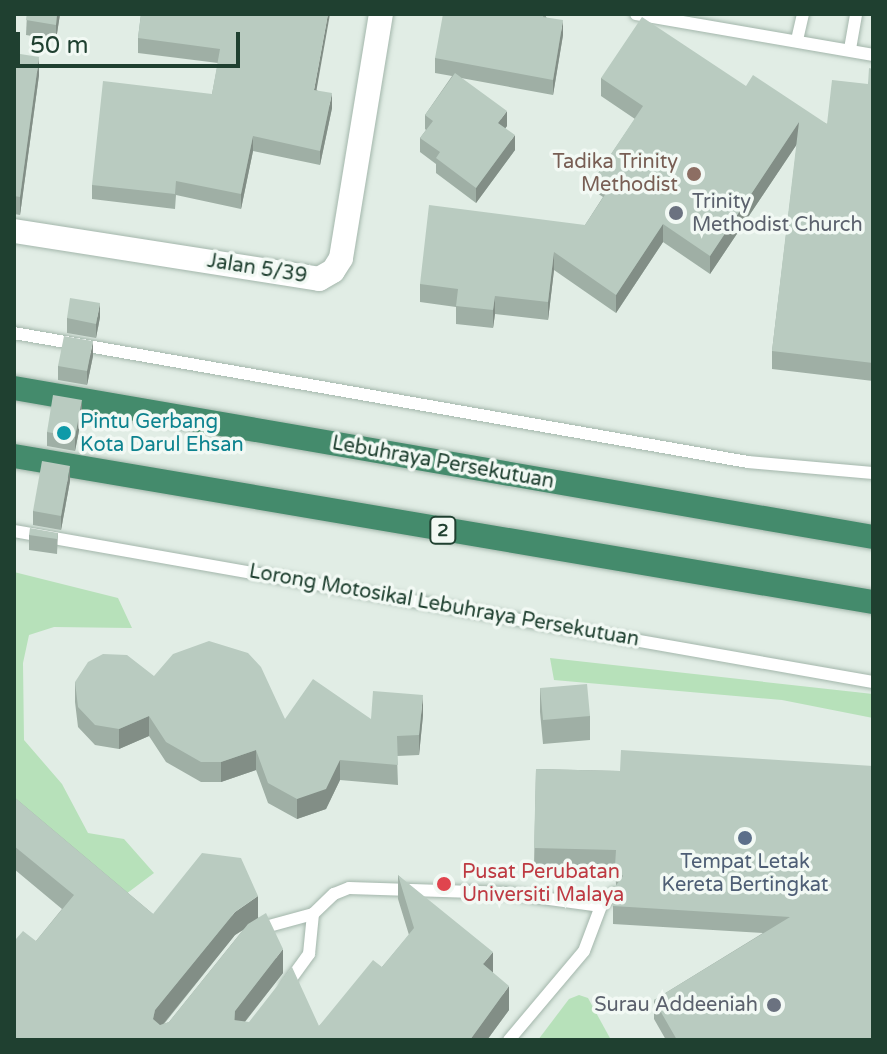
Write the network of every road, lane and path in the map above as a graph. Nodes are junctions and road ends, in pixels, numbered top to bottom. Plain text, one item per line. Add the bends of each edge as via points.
1 (381, 14) edge
2 (636, 14) edge
3 (803, 14) edge
4 (856, 14) edge
5 (797, 40) junction
6 (850, 49) junction
7 (873, 55) edge
8 (14, 231) edge
9 (14, 333) edge
10 (14, 388) edge
11 (14, 456) edge
12 (873, 473) edge
13 (14, 531) edge
14 (873, 537) edge
15 (873, 602) edge
16 (873, 682) edge
17 (614, 893) edge
18 (601, 906) junction
19 (313, 914) junction
20 (242, 941) edge
21 (280, 994) edge
22 (509, 1040) edge

1 - 8 street, Jalan 5/39 via 341,258 333,271 319,279
2 - 5 lane
3 - 5 lane
4 - 6 lane
5 - 6 lane
6 - 7 lane
9 - 12 lane via 748,462
10 - 14 highway, Lebuhraya Persekutuan
11 - 15 highway, 2
13 - 16 lane, Lorong Motosikal Lebuhraya Persekutuan
17 - 18 lane
18 - 19 lane via 505,893 349,888
18 - 22 lane via 584,951
19 - 20 lane via 274,921
19 - 21 lane via 309,954

